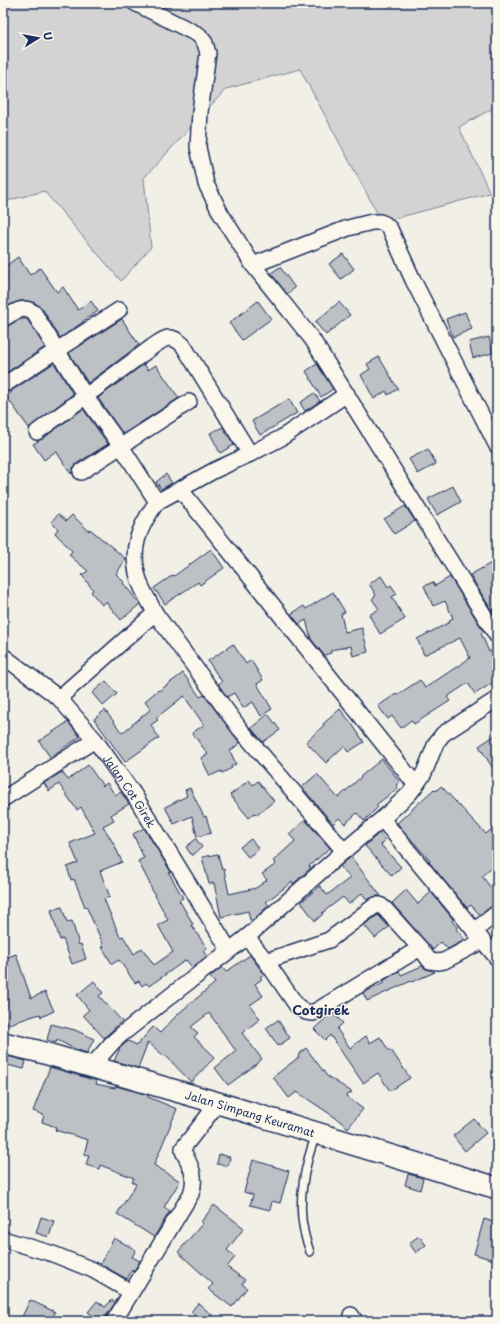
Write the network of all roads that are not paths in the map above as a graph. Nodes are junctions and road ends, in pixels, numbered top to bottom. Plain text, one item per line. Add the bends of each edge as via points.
1 (135, 3) edge
2 (253, 265) junction
3 (119, 310) dead end
4 (3, 319) edge
5 (57, 350) junction
6 (7, 383) dead end
7 (347, 394) junction
8 (85, 396) junction
9 (188, 402) dead end
10 (37, 432) dead end
11 (120, 446) junction
12 (497, 446) edge
13 (250, 454) junction
14 (81, 472) dead end
15 (180, 489) junction
16 (157, 502) junction
17 (155, 613) junction
18 (497, 636) edge
19 (3, 656) edge
20 (59, 698) junction
21 (497, 699) edge
22 (95, 740) junction
23 (416, 785) junction
24 (3, 799) edge
25 (382, 819) junction
26 (344, 851) junction
27 (497, 913) edge
28 (478, 936) junction
29 (248, 937) junction
30 (420, 948) junction
31 (229, 950) junction
32 (497, 958) edge
33 (266, 961) junction
34 (3, 1043) edge
35 (91, 1067) junction
36 (218, 1103) junction
37 (317, 1133) junction
38 (497, 1188) edge
39 (3, 1239) edge
40 (310, 1252) dead end
41 (131, 1292) junction
42 (114, 1321) edge

1 - 2 street via 199,35 205,43 208,53 198,147 204,176 221,214
2 - 7 street via 312,339
2 - 12 street via 348,228 372,222 385,224 390,229 412,280
3 - 5 street
4 - 5 street via 24,308 31,310
5 - 6 street
5 - 8 street
7 - 13 street via 290,432
7 - 18 street
8 - 10 street
8 - 11 street
8 - 13 street via 164,338 172,337 183,345
9 - 11 street
11 - 14 street
11 - 16 street
13 - 15 street
15 - 16 street
15 - 23 street
16 - 17 street via 146,518 134,548 139,581
17 - 20 street
17 - 26 street via 240,729
19 - 20 street, Jalan Cot Girek
20 - 22 street, Jalan Cot Girek
21 - 23 street via 443,734
22 - 24 street
22 - 31 street, Jalan Cot Girek via 133,792
23 - 25 street
25 - 26 street
25 - 28 street
26 - 29 street
27 - 28 street
28 - 30 street via 444,961 430,961
28 - 32 street
29 - 31 street
29 - 33 street
30 - 33 street via 385,909 376,905 329,940
30 - 33 street via 313,1013 297,1006
31 - 35 street via 122,1034
34 - 35 main road, Jalan Simpang Keuramat
35 - 36 main road, Jalan Simpang Keuramat
36 - 37 main road, Jalan Simpang Keuramat
36 - 41 street via 183,1148 193,1169 191,1194
37 - 38 main road, Jalan Simpang Keuramat
37 - 40 lane via 303,1177 302,1210
39 - 41 street via 53,1254 93,1270
41 - 42 street

